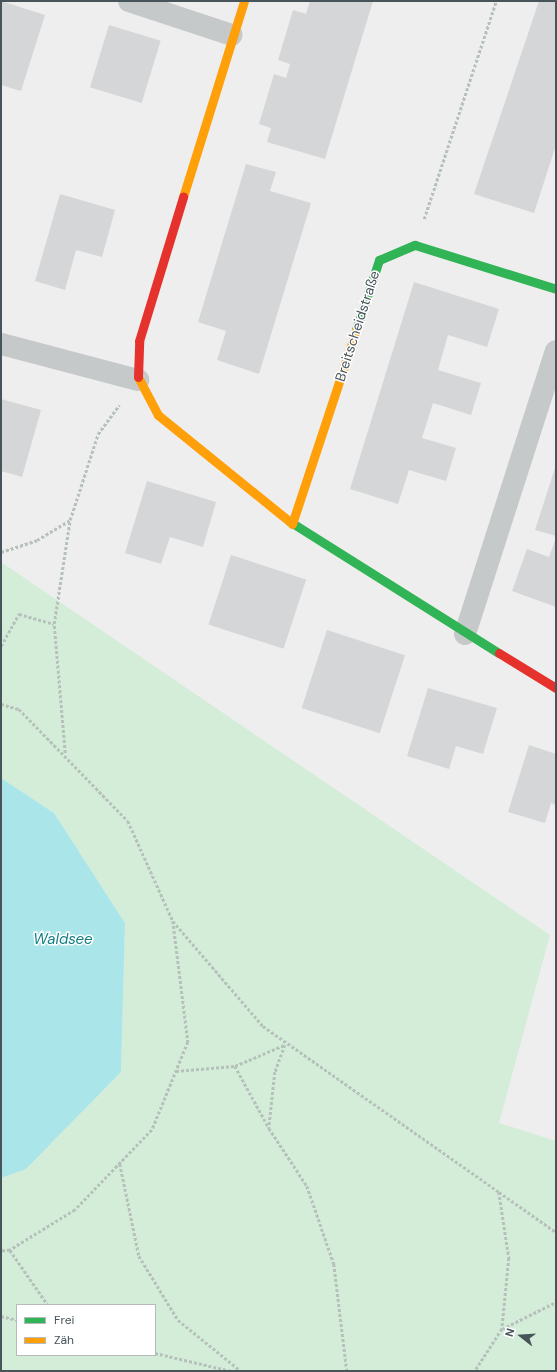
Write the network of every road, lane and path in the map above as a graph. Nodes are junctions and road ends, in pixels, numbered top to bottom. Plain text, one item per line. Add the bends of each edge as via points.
1 (130, 1) edge
2 (244, 1) edge
3 (496, 1) edge
4 (232, 36) junction
5 (415, 245) junction
6 (556, 289) edge
7 (1, 344) edge
8 (556, 351) edge
9 (138, 380) junction
10 (70, 520) junction
11 (292, 524) junction
12 (1, 552) edge
13 (54, 624) junction
14 (465, 634) junction
15 (1, 646) edge
16 (556, 688) edge
17 (1, 704) edge
18 (66, 754) junction
19 (173, 920) junction
20 (285, 1045) junction
21 (235, 1066) junction
22 (176, 1071) junction
23 (269, 1128) junction
24 (120, 1164) junction
25 (499, 1192) junction
26 (556, 1232) edge
27 (10, 1250) junction
28 (1, 1251) edge
29 (556, 1302) edge
30 (47, 1304) edge
31 (1, 1316) edge
32 (16, 1320) edge
33 (502, 1329) junction
34 (156, 1353) edge
35 (231, 1371) edge
36 (241, 1371) edge
37 (347, 1371) edge
38 (475, 1371) edge

1 - 4 street
2 - 4 street
3 - 5 path
4 - 9 street via 139,341
5 - 6 street
5 - 11 street, Breitscheidstraße via 380,260
7 - 9 street
8 - 14 street
9 - 10 path via 98,434
9 - 11 street via 158,415
10 - 12 path via 37,540
10 - 13 path
11 - 14 street
13 - 15 path via 19,614
13 - 18 path
14 - 16 street
17 - 18 path via 19,710
18 - 19 path via 128,821
19 - 20 path via 263,1026
19 - 22 path via 188,1042
20 - 21 path
20 - 23 path via 275,1072
20 - 25 path
21 - 22 path
21 - 23 path
22 - 24 path via 152,1130
23 - 37 path via 307,1186 334,1264
24 - 27 path via 75,1210
24 - 36 path via 139,1256 178,1320
25 - 26 path
25 - 33 path via 509,1258
27 - 28 path
27 - 30 path
29 - 33 path
31 - 32 path
33 - 38 path
34 - 35 path

